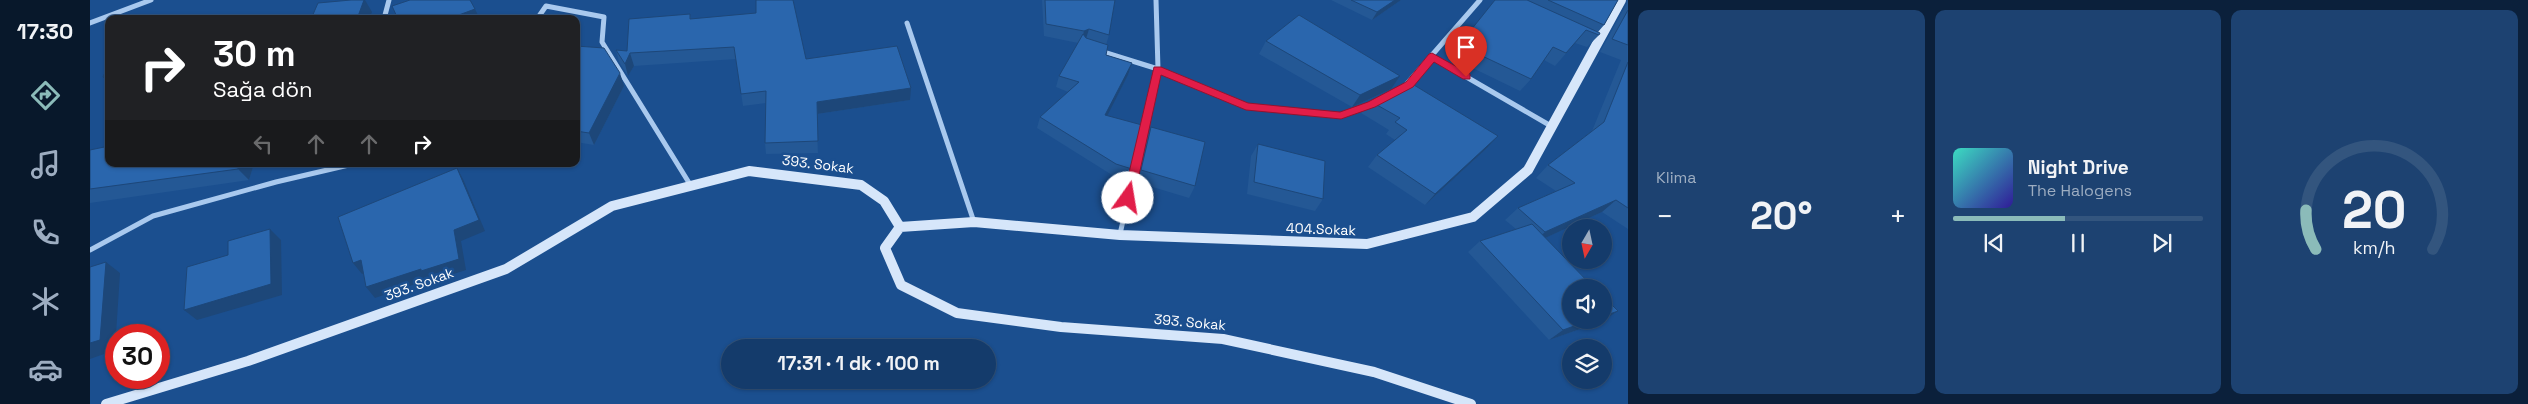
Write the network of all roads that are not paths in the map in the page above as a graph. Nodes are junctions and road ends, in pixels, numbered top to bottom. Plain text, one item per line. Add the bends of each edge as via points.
1 (151, 0) edge
2 (389, 0) edge
3 (1156, 0) edge
4 (1480, 0) edge
5 (1621, 0) edge
6 (111, 15) edge
7 (385, 15) edge
8 (540, 15) edge
9 (105, 17) edge
10 (907, 22) dead end
11 (90, 23) edge
12 (1093, 49) edge
13 (1432, 57) junction
14 (1158, 70) junction
15 (1402, 88) edge
16 (1379, 100) edge
17 (1551, 126) junction
18 (338, 167) edge
19 (691, 186) junction
20 (974, 222) junction
21 (900, 227) junction
22 (1120, 235) junction
23 (90, 250) edge
24 (106, 404) edge
25 (1471, 404) edge

1 - 6 street
2 - 7 street
3 - 14 street
4 - 13 street
5 - 17 street, 404.Sokak
8 - 19 street via 546,6 604,17 602,42
9 - 11 street
10 - 20 street
12 - 14 street
13 - 15 street
13 - 17 street
14 - 16 street via 1246,106 1341,116
14 - 22 street
17 - 22 street, 404.Sokak via 1528,170 1473,218 1367,244
18 - 23 street via 153,216
19 - 21 street, 393. Sokak via 749,171 860,184 884,200
19 - 24 street, 393. Sokak via 612,206 506,269 248,361
20 - 21 street, 404.Sokak
20 - 22 street, 404.Sokak
21 - 25 street, 393. Sokak via 885,248 902,285 957,313 1061,327 1223,339 1374,372

